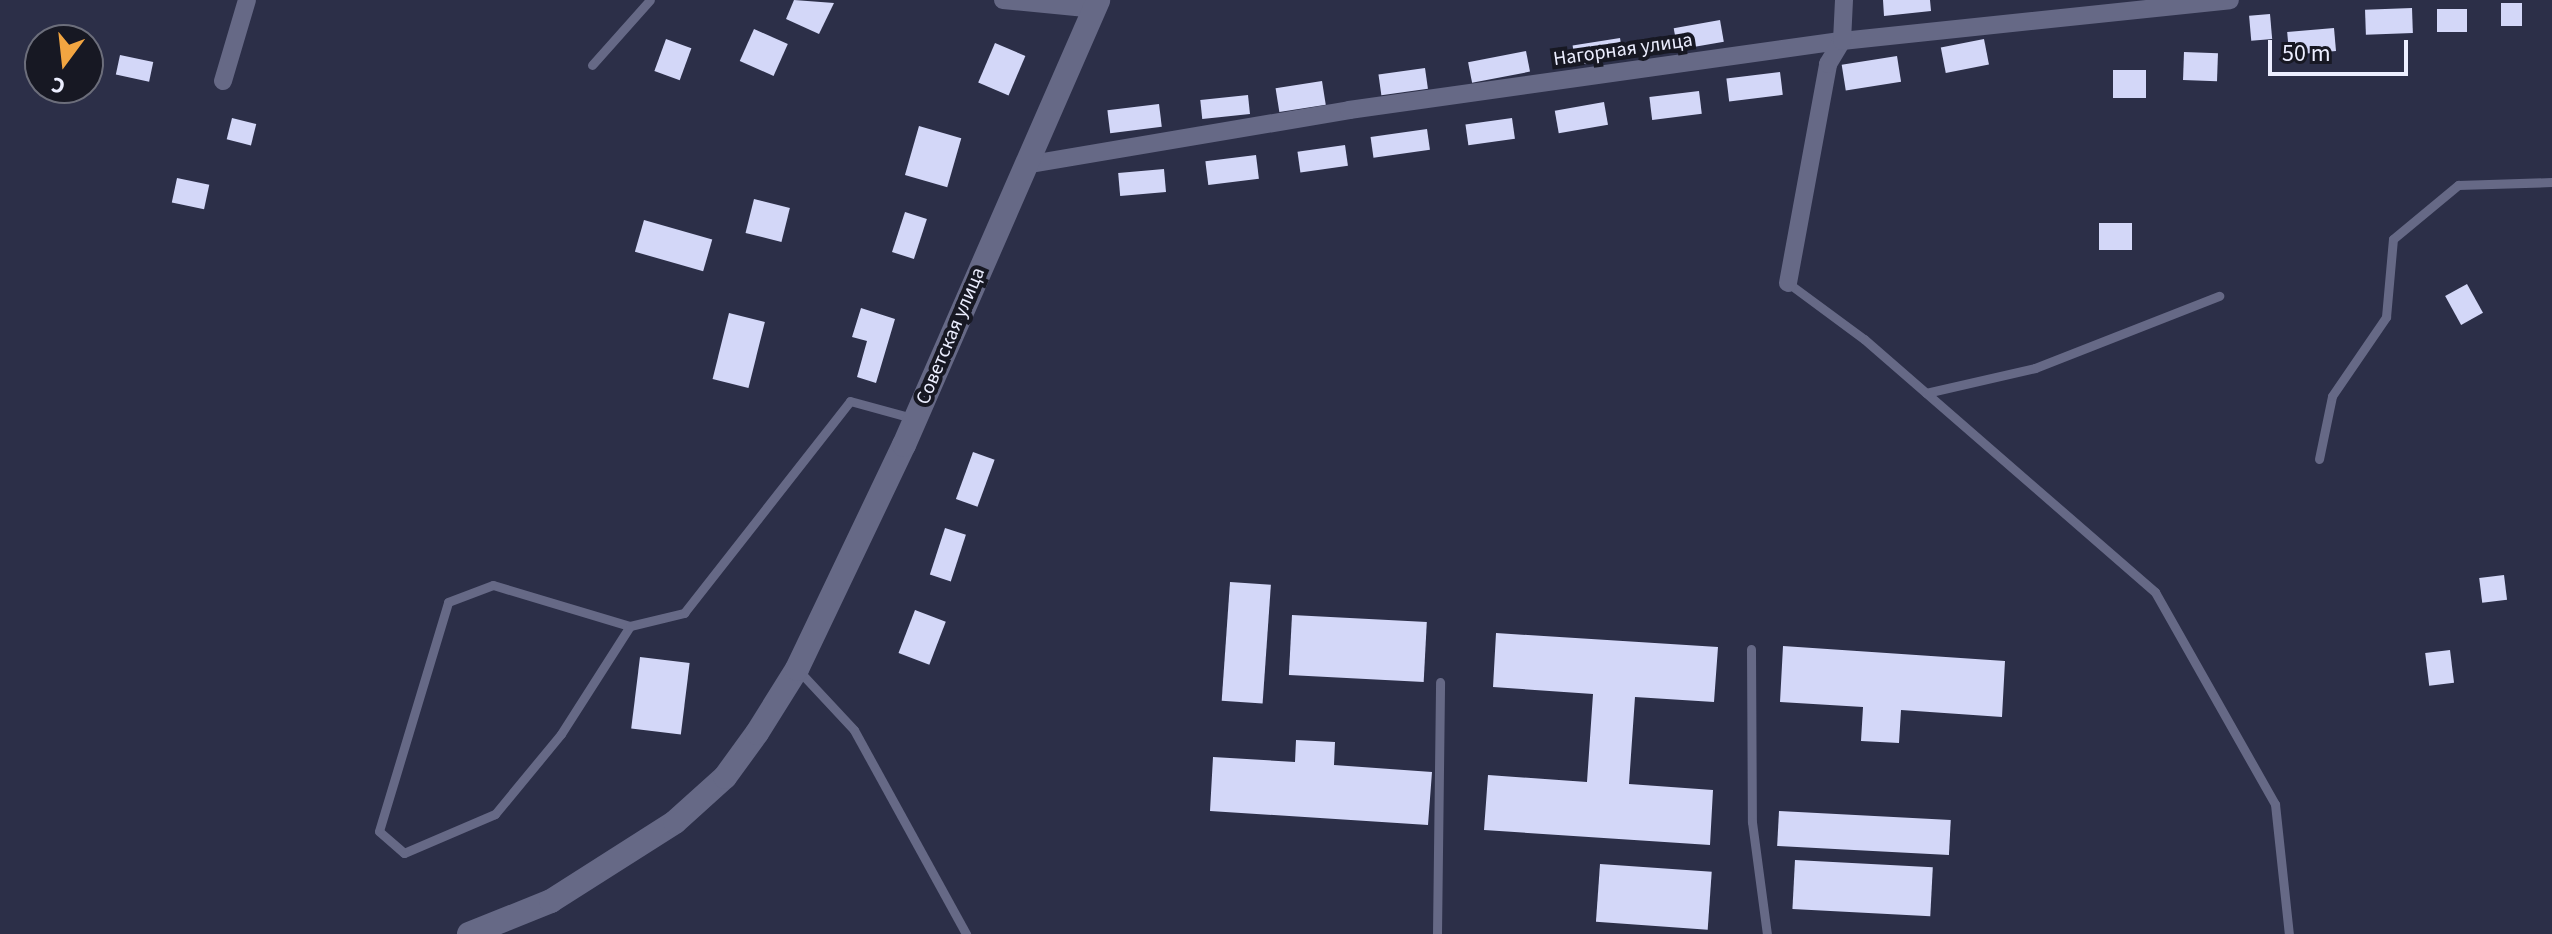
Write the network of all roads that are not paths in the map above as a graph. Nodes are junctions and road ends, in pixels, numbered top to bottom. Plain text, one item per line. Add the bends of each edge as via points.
1 (247, 0) edge
2 (650, 0) edge
3 (1003, 0) edge
4 (1844, 0) edge
5 (2230, 0) edge
6 (1096, 5) edge
7 (1842, 41) junction
8 (592, 65) dead end
9 (223, 81) dead end
10 (1025, 165) junction
11 (2552, 182) edge
12 (1788, 283) joint
13 (2219, 296) dead end
14 (1926, 393) junction
15 (915, 419) junction
16 (2319, 459) dead end
17 (630, 626) junction
18 (1751, 649) dead end
19 (797, 669) junction
20 (1440, 682) dead end
21 (469, 934) edge
22 (966, 934) edge
23 (1437, 934) edge
24 (1767, 934) edge
25 (2289, 934) edge

1 - 9 street
2 - 8 lane
3 - 6 street
4 - 7 street
5 - 7 street, Нагорная улица
6 - 10 street, Советская улица
7 - 10 street, Нагорная улица via 1349,110
7 - 12 street via 1828,64
10 - 15 street, Советская улица
11 - 16 lane via 2458,185 2393,239 2386,317 2332,396
12 - 14 lane
13 - 14 lane via 2035,368
14 - 25 lane via 2155,592 2275,804
15 - 17 lane via 850,401 684,613
15 - 19 street, Советская улица
17 - 17 lane via 493,585 448,602 379,831 404,853 495,814 561,734
18 - 24 lane via 1752,822
19 - 21 street, Советская улица via 725,777 675,822 551,901
19 - 22 lane via 854,730
20 - 23 lane

